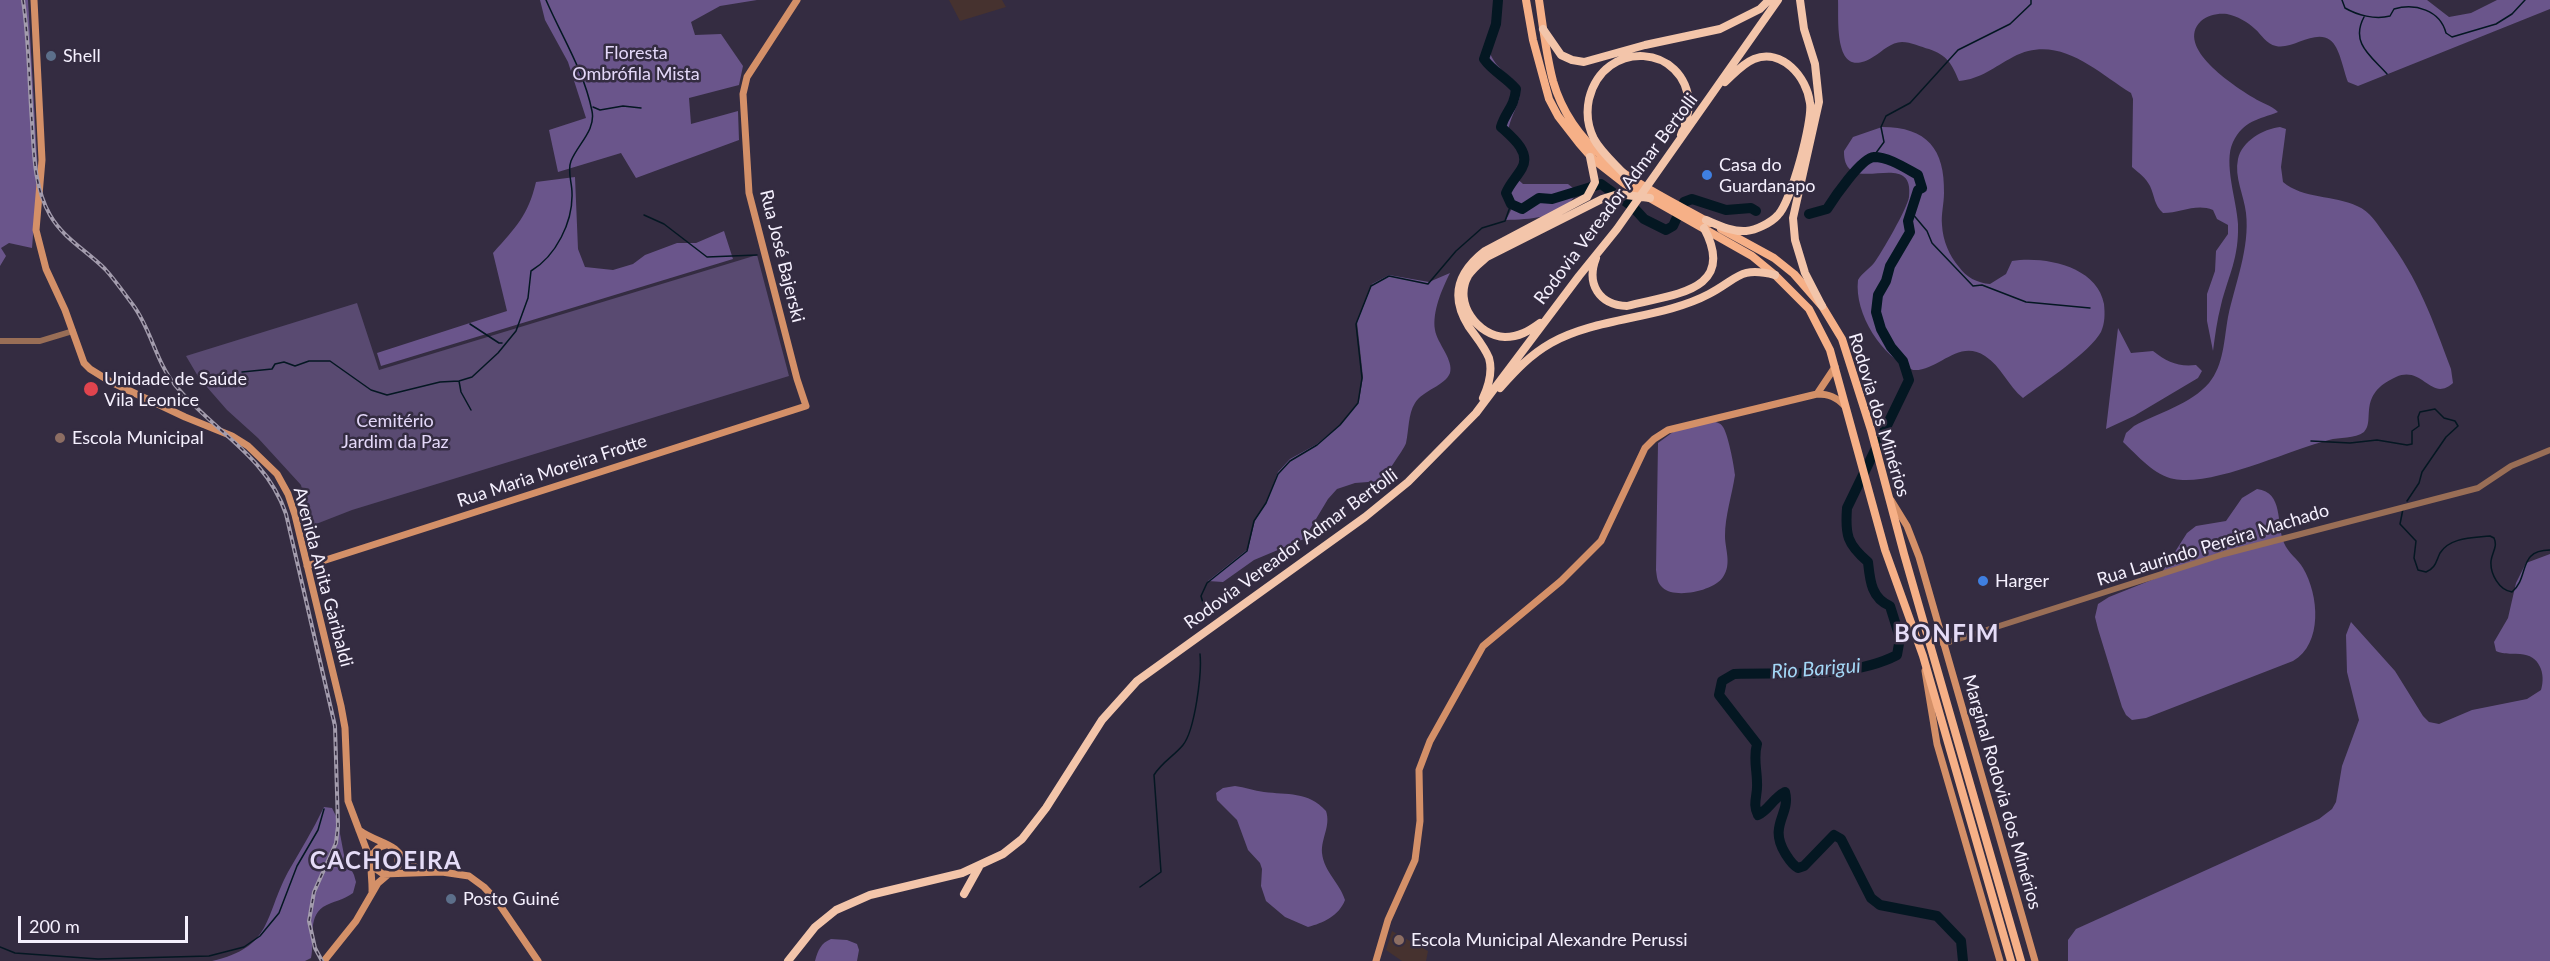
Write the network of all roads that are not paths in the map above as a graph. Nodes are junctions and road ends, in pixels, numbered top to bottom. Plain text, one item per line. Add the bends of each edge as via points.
1 (34, 0) edge
2 (796, 0) edge
3 (1526, 0) edge
4 (1539, 0) edge
5 (1769, 0) edge
6 (1778, 0) edge
7 (1800, 0) edge
8 (1543, 29) junction
9 (1714, 94) junction
10 (1679, 142) junction
11 (1590, 157) junction
12 (1624, 174) junction
13 (1650, 198) junction
14 (1702, 222) junction
15 (1599, 251) junction
16 (1775, 274) junction
17 (1822, 306) junction
18 (1546, 319) junction
19 (73, 331) junction
20 (0, 340) edge
21 (1835, 367) junction
22 (1817, 394) junction
23 (806, 406) joint
24 (1845, 406) junction
25 (1476, 413) junction
26 (2550, 450) edge
27 (1889, 497) junction
28 (307, 566) junction
29 (1943, 644) junction
30 (1923, 656) junction
31 (357, 829) junction
32 (386, 845) junction
33 (398, 853) junction
34 (371, 863) junction
35 (979, 867) junction
36 (427, 872) junction
37 (387, 874) junction
38 (371, 894) junction
39 (964, 894) dead end
40 (324, 961) edge
41 (538, 961) edge
42 (788, 961) edge
43 (1376, 961) edge
44 (2000, 961) edge
45 (2012, 961) edge
46 (2021, 961) edge
47 (2035, 961) edge

1 - 19 main road, Avenida Anita Garibaldi via 42,160 36,231 46,269
2 - 23 main road, Rua José Bajerski via 747,77 743,94 749,193
3 - 11 main road, Rodovia dos Minérios via 1549,99
4 - 8 main road, Rodovia dos Minérios
5 - 8 highway via 1720,30 1584,62 1562,55
6 - 9 highway, Rodovia Vereador Admar Bertolli
7 - 17 highway via 1815,64 1819,102 1793,218 1805,273
8 - 12 main road, Rodovia dos Minérios via 1554,84 1572,123 1583,139
9 - 10 highway, Rodovia Vereador Admar Bertolli
9 - 14 highway via 1743,65 1766,57 1785,62 1799,74 1811,105 1807,135 1788,201 1778,215 1747,231
10 - 12 highway via 1689,106 1683,82 1671,67 1656,59 1621,58 1608,66 1591,92 1587,108 1595,141
10 - 15 highway, Rodovia Vereador Admar Bertolli
11 - 13 main road, Rodovia dos Minérios
11 - 25 highway via 1595,182 1587,197 1485,251 1470,262 1462,276 1459,306 1482,344 1491,368
12 - 14 main road, Rodovia dos Minérios via 1676,202
13 - 14 main road, Rodovia dos Minérios
13 - 18 highway via 1618,194 1602,199 1487,257 1466,279 1465,306 1478,326 1488,333 1517,335
14 - 15 highway via 1715,258 1706,281 1694,288 1616,306 1600,296 1594,286 1593,267
14 - 16 main road, Rodovia dos Minérios
14 - 17 main road, Rodovia dos Minérios via 1774,258
15 - 18 highway, Rodovia Vereador Admar Bertolli
16 - 21 main road, Rodovia dos Minérios via 1809,309
16 - 25 highway via 1755,270 1743,273 1689,303 1553,341 1529,356
17 - 27 main road, Rodovia dos Minérios via 1842,339
18 - 25 highway, Rodovia Vereador Admar Bertolli
19 - 20 street via 40,341
19 - 28 main road, Avenida Anita Garibaldi via 84,363 94,372 239,439 265,460 288,494
21 - 22 main road
21 - 24 main road, Rodovia dos Minérios
22 - 24 main road via 1838,398
22 - 43 main road via 1668,430 1654,439 1637,462 1601,542 1483,646 1424,755 1419,770 1420,821 1415,860 1388,920
23 - 28 main road, Rua Maria Moreira Frotte
24 - 30 main road, Rodovia dos Minérios via 1885,550
25 - 35 highway, Rodovia Vereador Admar Bertolli via 1408,482 1365,517 1137,681 1102,720 1046,808 1022,838
26 - 29 street, Rua Laurindo Pereira Machado via 2462,493 2224,554
27 - 29 main road, Marginal Rodovia dos Minérios via 1916,550
27 - 46 main road, Rodovia dos Minérios
28 - 31 main road, Avenida Anita Garibaldi via 344,720 350,809
29 - 47 main road, Marginal Rodovia dos Minérios
30 - 44 main road via 1937,744
30 - 45 main road, Rodovia dos Minérios
31 - 32 main road
31 - 34 main road, Avenida Anita Garibaldi
32 - 33 main road
32 - 34 main road via 374,851
33 - 36 main road via 412,866
33 - 37 main road via 398,866
34 - 37 main road via 375,870
34 - 38 main road
35 - 39 highway
35 - 42 highway, Rodovia Vereador Admar Bertolli via 870,895 836,910 815,927
36 - 37 main road
36 - 41 main road via 469,876 484,887
37 - 38 main road
38 - 40 main road via 356,921

